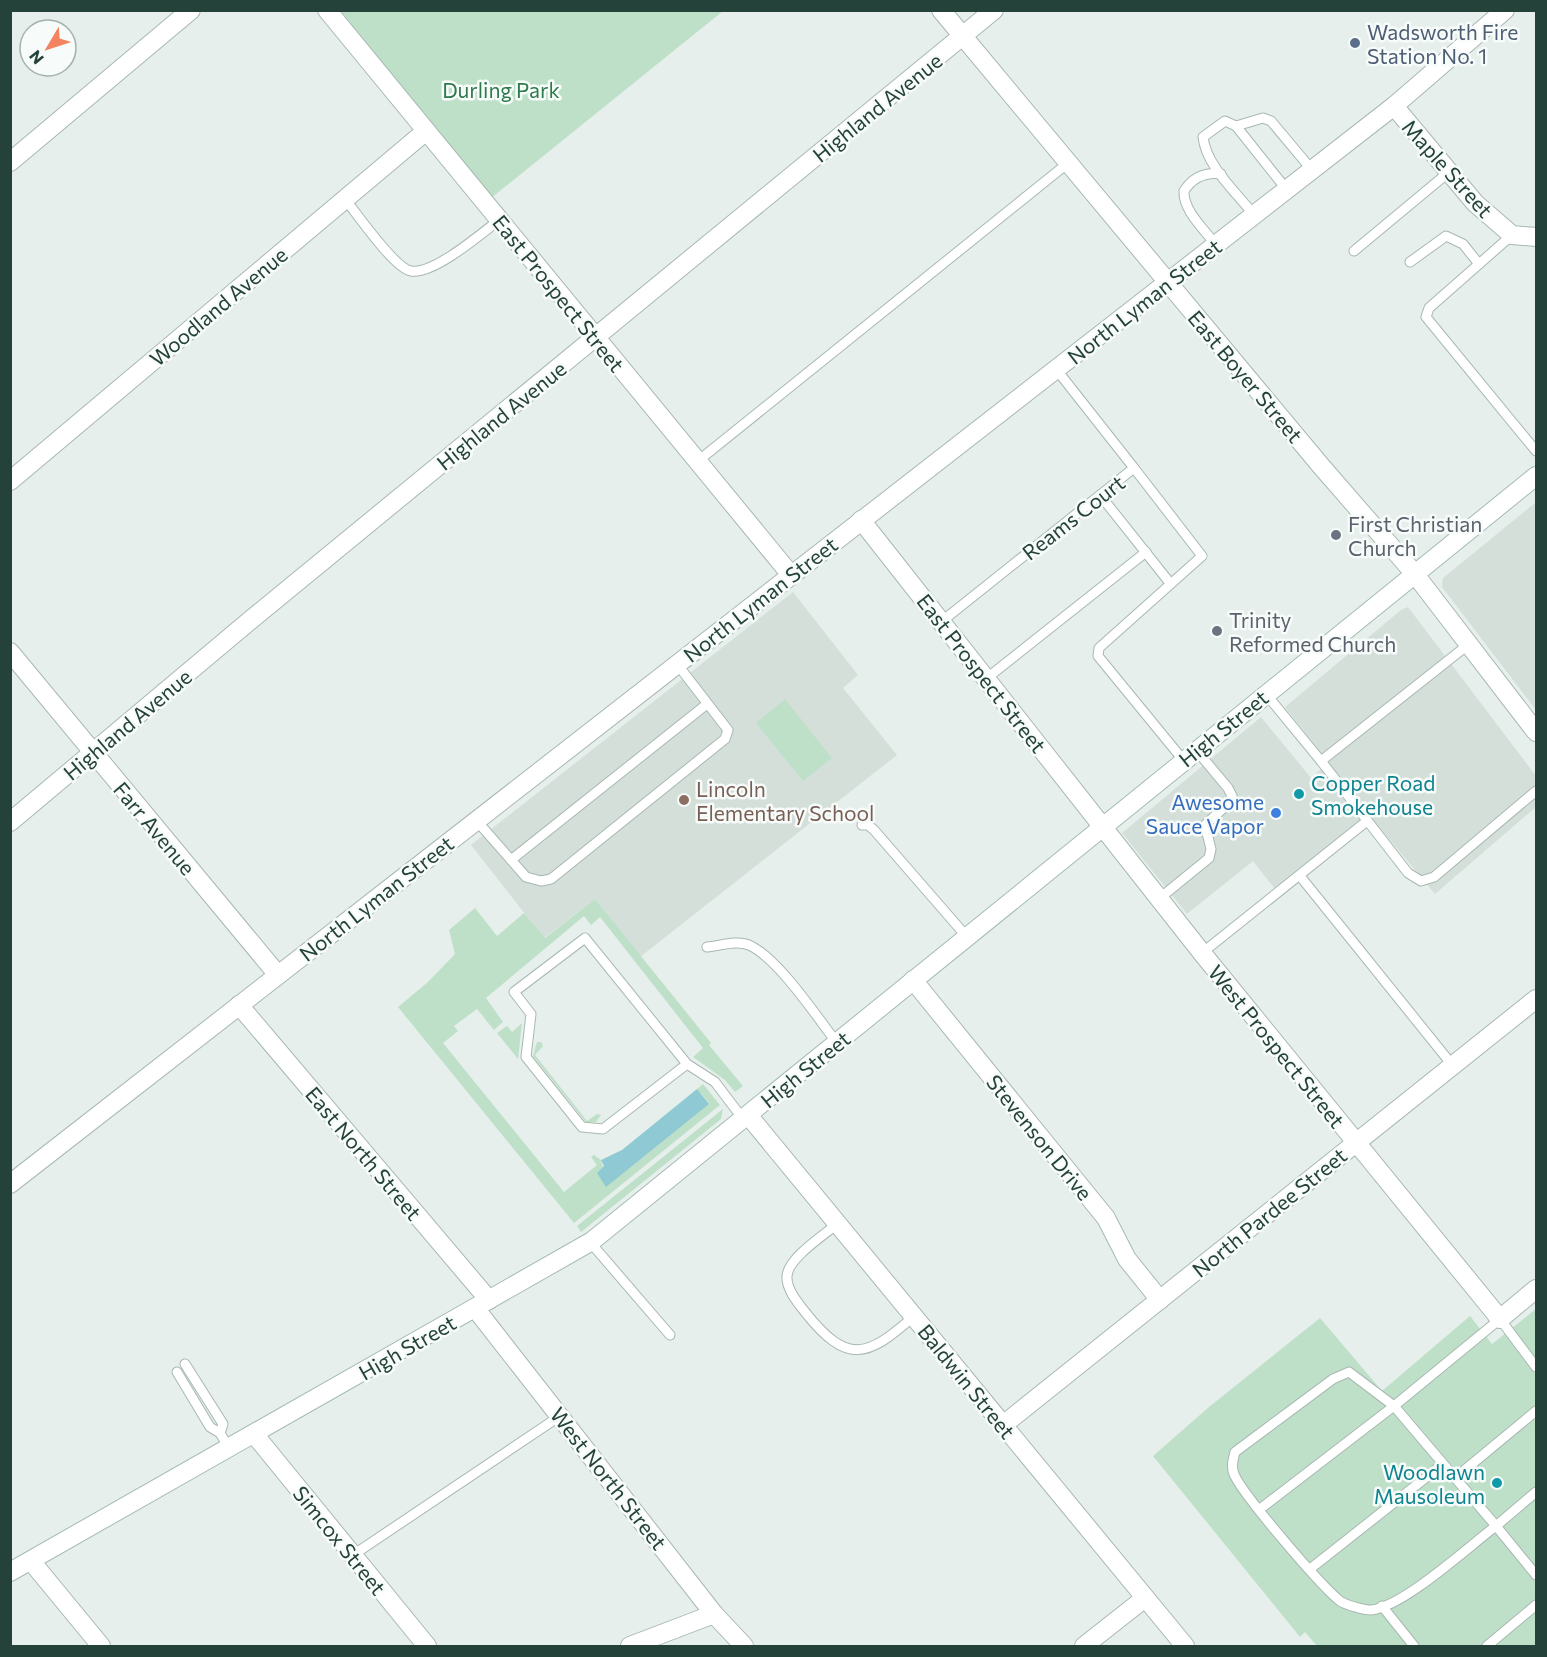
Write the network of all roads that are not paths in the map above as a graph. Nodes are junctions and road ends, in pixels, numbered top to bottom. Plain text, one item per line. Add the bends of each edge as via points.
1 (191, 10) edge
2 (327, 10) edge
3 (941, 10) edge
4 (994, 10) edge
5 (1500, 12) edge
6 (963, 36) junction
7 (1394, 106) junction
8 (1236, 126) junction
9 (426, 131) junction
10 (10, 162) edge
11 (1068, 163) junction
12 (1312, 171) junction
13 (1449, 172) junction
14 (1221, 174) junction
15 (1287, 189) junction
16 (345, 199) junction
17 (1254, 215) junction
18 (500, 220) junction
19 (1512, 235) junction
20 (1536, 237) edge
21 (1216, 245) junction
22 (1354, 251) dead end
23 (1410, 261) dead end
24 (1479, 264) junction
25 (1168, 282) junction
26 (595, 337) junction
27 (1056, 369) junction
28 (1536, 451) edge
29 (698, 461) junction
30 (1134, 468) junction
31 (1536, 476) edge
32 (10, 481) edge
33 (1100, 495) junction
34 (861, 520) junction
35 (1146, 552) junction
36 (1414, 573) junction
37 (791, 575) junction
38 (1170, 583) junction
39 (941, 622) junction
40 (1469, 644) junction
41 (10, 651) edge
42 (677, 664) junction
43 (987, 678) junction
44 (1266, 694) junction
45 (707, 704) junction
46 (1536, 732) edge
47 (93, 753) junction
48 (1190, 756) junction
49 (1321, 761) junction
50 (1536, 791) edge
51 (476, 820) junction
52 (1367, 821) junction
53 (10, 822) edge
54 (862, 825) dead end
55 (1102, 826) junction
56 (511, 860) junction
57 (1300, 876) junction
58 (1160, 898) junction
59 (967, 937) junction
60 (707, 947) dead end
61 (1202, 954) junction
62 (278, 975) junction
63 (913, 980) junction
64 (1536, 999) edge
65 (239, 1005) junction
66 (837, 1043) junction
67 (687, 1064) junction
68 (1452, 1066) junction
69 (746, 1117) junction
70 (1354, 1143) junction
71 (10, 1184) edge
72 (837, 1224) junction
73 (590, 1242) junction
74 (1536, 1289) edge
75 (1160, 1300) junction
76 (482, 1304) junction
77 (914, 1316) junction
78 (1500, 1319) junction
79 (670, 1335) dead end
80 (185, 1364) dead end
81 (1536, 1367) edge
82 (177, 1372) dead end
83 (1394, 1406) junction
84 (1536, 1411) edge
85 (560, 1416) junction
86 (1003, 1425) junction
87 (254, 1434) junction
88 (225, 1441) junction
89 (1443, 1464) junction
90 (1455, 1478) junction
91 (1536, 1492) edge
92 (1260, 1509) junction
93 (1496, 1526) junction
94 (353, 1555) junction
95 (31, 1561) junction
96 (1310, 1569) junction
97 (10, 1572) edge
98 (1536, 1575) edge
99 (1145, 1598) junction
100 (1536, 1605) edge
101 (1382, 1606) junction
102 (714, 1614) junction
103 (101, 1647) edge
104 (427, 1647) edge
105 (630, 1647) edge
106 (744, 1647) edge
107 (1084, 1647) edge
108 (1185, 1647) edge
109 (1414, 1647) edge
110 (1487, 1647) edge

1 - 10 street
2 - 9 street, East Prospect Street
3 - 6 street, East Boyer Street
4 - 6 street, Highland Avenue
5 - 7 street, North Lyman Street
6 - 11 street, East Boyer Street
6 - 26 street, Highland Avenue
7 - 12 street, North Lyman Street
7 - 13 street, Maple Street
8 - 12 lane via 1263,118 1271,122
8 - 14 lane via 1225,121 1203,137 1204,147
8 - 15 lane
9 - 16 street, Woodland Avenue
9 - 18 street, East Prospect Street
11 - 25 street, East Boyer Street
11 - 29 lane
12 - 15 street, North Lyman Street
13 - 19 street, Maple Street via 1475,203
13 - 22 lane
14 - 17 lane
14 - 21 lane via 1208,172 1200,176 1184,191 1183,200
15 - 17 street, North Lyman Street
16 - 18 lane via 397,262 410,271 424,271
16 - 32 street, Woodland Avenue
17 - 21 street, North Lyman Street
18 - 26 street, East Prospect Street
19 - 20 street, Maple Street
19 - 24 lane
21 - 25 street, North Lyman Street
23 - 24 lane via 1446,236 1463,244
24 - 28 lane via 1429,308 1426,317
25 - 27 street, North Lyman Street
25 - 36 street, East Boyer Street
26 - 29 street, East Prospect Street
26 - 47 street, Highland Avenue
27 - 30 lane, Reams Court
27 - 34 street, North Lyman Street
29 - 37 street, East Prospect Street
30 - 33 lane, Reams Court
30 - 38 lane via 1202,556
31 - 36 street, High Street
33 - 35 lane
33 - 39 lane, Reams Court
34 - 37 street, North Lyman Street
34 - 39 street, East Prospect Street
35 - 38 lane
35 - 43 lane
36 - 40 street, East Boyer Street
36 - 44 street, High Street
37 - 42 street, North Lyman Street
38 - 48 lane via 1099,648 1098,656
39 - 43 street, East Prospect Street
40 - 46 street, East Boyer Street
40 - 49 lane
41 - 47 street, Farr Avenue
42 - 45 lane
42 - 51 street, North Lyman Street
43 - 55 street, East Prospect Street
44 - 48 street, High Street
44 - 49 lane
45 - 56 lane
45 - 56 lane via 728,730 725,739 550,879 526,877
47 - 53 street, Highland Avenue
47 - 62 street, Farr Avenue
48 - 55 street, High Street
48 - 58 lane via 1228,788 1232,796 1205,825 1211,849 1209,858
49 - 52 lane
50 - 52 lane via 1434,877 1421,881 1408,873
51 - 56 lane
51 - 62 street, North Lyman Street
52 - 57 lane
54 - 59 lane via 874,830
55 - 58 street, West Prospect Street
55 - 59 street, High Street
57 - 61 lane
57 - 68 lane
58 - 61 street, West Prospect Street
59 - 63 street, High Street
60 - 66 lane via 736,943 748,945 765,956
61 - 70 street, West Prospect Street
62 - 65 street, North Lyman Street
63 - 66 street, High Street
63 - 75 street, Stevenson Drive via 1106,1218 1127,1259
64 - 68 street, North Pardee Street
65 - 71 street, North Lyman Street
65 - 76 street, East North Street
66 - 69 street, High Street
67 - 67 lane via 585,938 514,992 531,1014 526,1058 582,1127 603,1130
67 - 69 lane via 715,1082
68 - 70 street, North Pardee Street
69 - 72 street, Baldwin Street
69 - 73 street, High Street
70 - 75 street, North Pardee Street
70 - 78 street, West Prospect Street
72 - 77 street, Baldwin Street
72 - 77 lane via 803,1251 787,1275 789,1289 818,1328 835,1344 866,1349 881,1344
73 - 76 street, High Street
73 - 79 lane
74 - 78 street
75 - 86 street, North Pardee Street
76 - 85 street, West North Street
76 - 87 street, High Street
77 - 86 street, Baldwin Street
78 - 81 lane
78 - 83 lane
80 - 88 lane via 223,1424
82 - 88 lane via 210,1427
83 - 89 lane
83 - 92 lane
83 - 92 lane via 1349,1372 1333,1379 1235,1452 1235,1476
84 - 90 lane
85 - 94 lane
85 - 102 street, West North Street
86 - 99 street, Baldwin Street
87 - 88 street, High Street
87 - 94 street, Simcox Street
88 - 95 street, High Street
89 - 90 lane
89 - 96 lane
90 - 93 lane
91 - 93 lane
92 - 96 lane
93 - 98 lane
93 - 101 lane via 1397,1602
94 - 104 street, Simcox Street
95 - 97 street, High Street
95 - 103 street
96 - 101 lane via 1342,1602 1370,1610
99 - 107 street
99 - 108 street, Baldwin Street
100 - 110 lane
101 - 109 lane
102 - 105 street
102 - 106 street, West North Street

